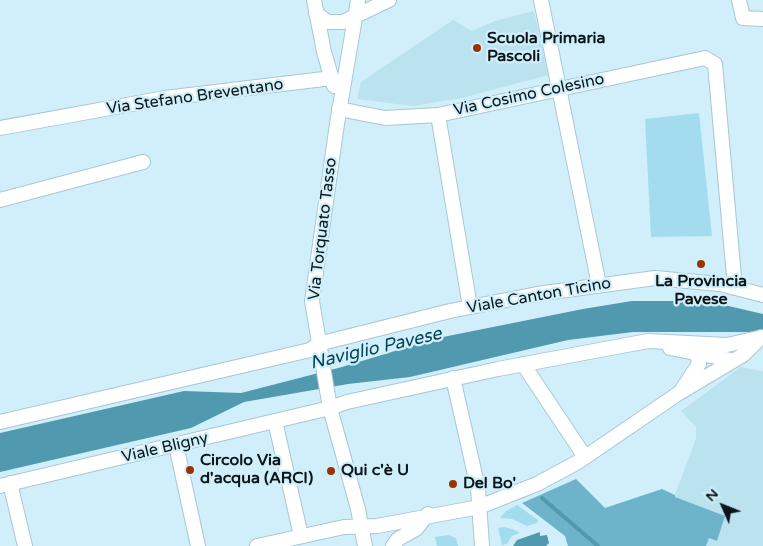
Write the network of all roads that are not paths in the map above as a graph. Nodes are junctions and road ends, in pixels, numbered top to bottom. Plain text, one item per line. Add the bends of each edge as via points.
1 (358, 0) edge
2 (388, 0) edge
3 (541, 0) edge
4 (739, 0) edge
5 (315, 7) edge
6 (355, 17) junction
7 (763, 19) edge
8 (332, 78) junction
9 (557, 88) junction
10 (339, 109) junction
11 (438, 115) junction
12 (0, 128) edge
13 (143, 162) dead end
14 (0, 200) edge
15 (599, 285) junction
16 (735, 288) junction
17 (763, 295) edge
18 (470, 307) junction
19 (761, 339) edge
20 (648, 341) junction
21 (318, 344) junction
22 (698, 354) junction
23 (731, 360) junction
24 (523, 364) junction
25 (453, 378) junction
26 (679, 393) junction
27 (330, 408) junction
28 (0, 422) edge
29 (275, 422) junction
30 (176, 445) junction
31 (585, 457) junction
32 (5, 484) edge
33 (479, 507) junction
34 (428, 514) junction
35 (362, 528) junction
36 (301, 536) junction
37 (25, 546) edge
38 (198, 546) edge
39 (257, 546) edge
40 (365, 546) edge
41 (393, 546) edge
42 (482, 546) edge

1 - 6 street, Via Torquato Tasso
2 - 6 street
3 - 9 street
4 - 7 street via 742,18
5 - 6 street, Via Torquato Tasso via 333,24
5 - 8 street, Via Torquato Tasso
6 - 10 street, Via Torquato Tasso
8 - 10 street, Via Torquato Tasso
8 - 12 street, Via Stefano Breventano via 165,98
9 - 11 street, Via Cosimo Colesino
9 - 15 street
9 - 16 street, Via Cosimo Colesino via 706,58 715,64
10 - 11 street, Via Cosimo Colesino via 385,118
10 - 21 street, Via Torquato Tasso via 312,301
11 - 18 street
13 - 14 street
15 - 16 street, Viale Canton Ticino via 655,278
15 - 18 street, Viale Canton Ticino
16 - 17 street, Viale Canton Ticino
18 - 21 street, Viale Canton Ticino
19 - 20 street via 727,345
19 - 23 street via 744,355
20 - 22 street
20 - 24 street, Viale Bligny
21 - 27 street, Via Torquato Tasso
21 - 28 street, Viale Canton Ticino via 310,350
22 - 23 street
22 - 26 street via 699,364
23 - 26 street
24 - 25 street, Viale Bligny
24 - 31 street
25 - 27 street, Viale Bligny
25 - 33 street via 478,488
26 - 31 street
27 - 29 street, Viale Bligny
27 - 35 street, Via Torquato Tasso
29 - 30 street, Viale Bligny
29 - 36 street
30 - 32 street, Viale Bligny
30 - 38 street
31 - 33 street via 537,484
32 - 37 street
33 - 34 street
33 - 42 street
34 - 35 street
34 - 41 street via 416,529 398,539
35 - 36 street via 344,527
35 - 40 street, Via Torquato Tasso
36 - 39 street

